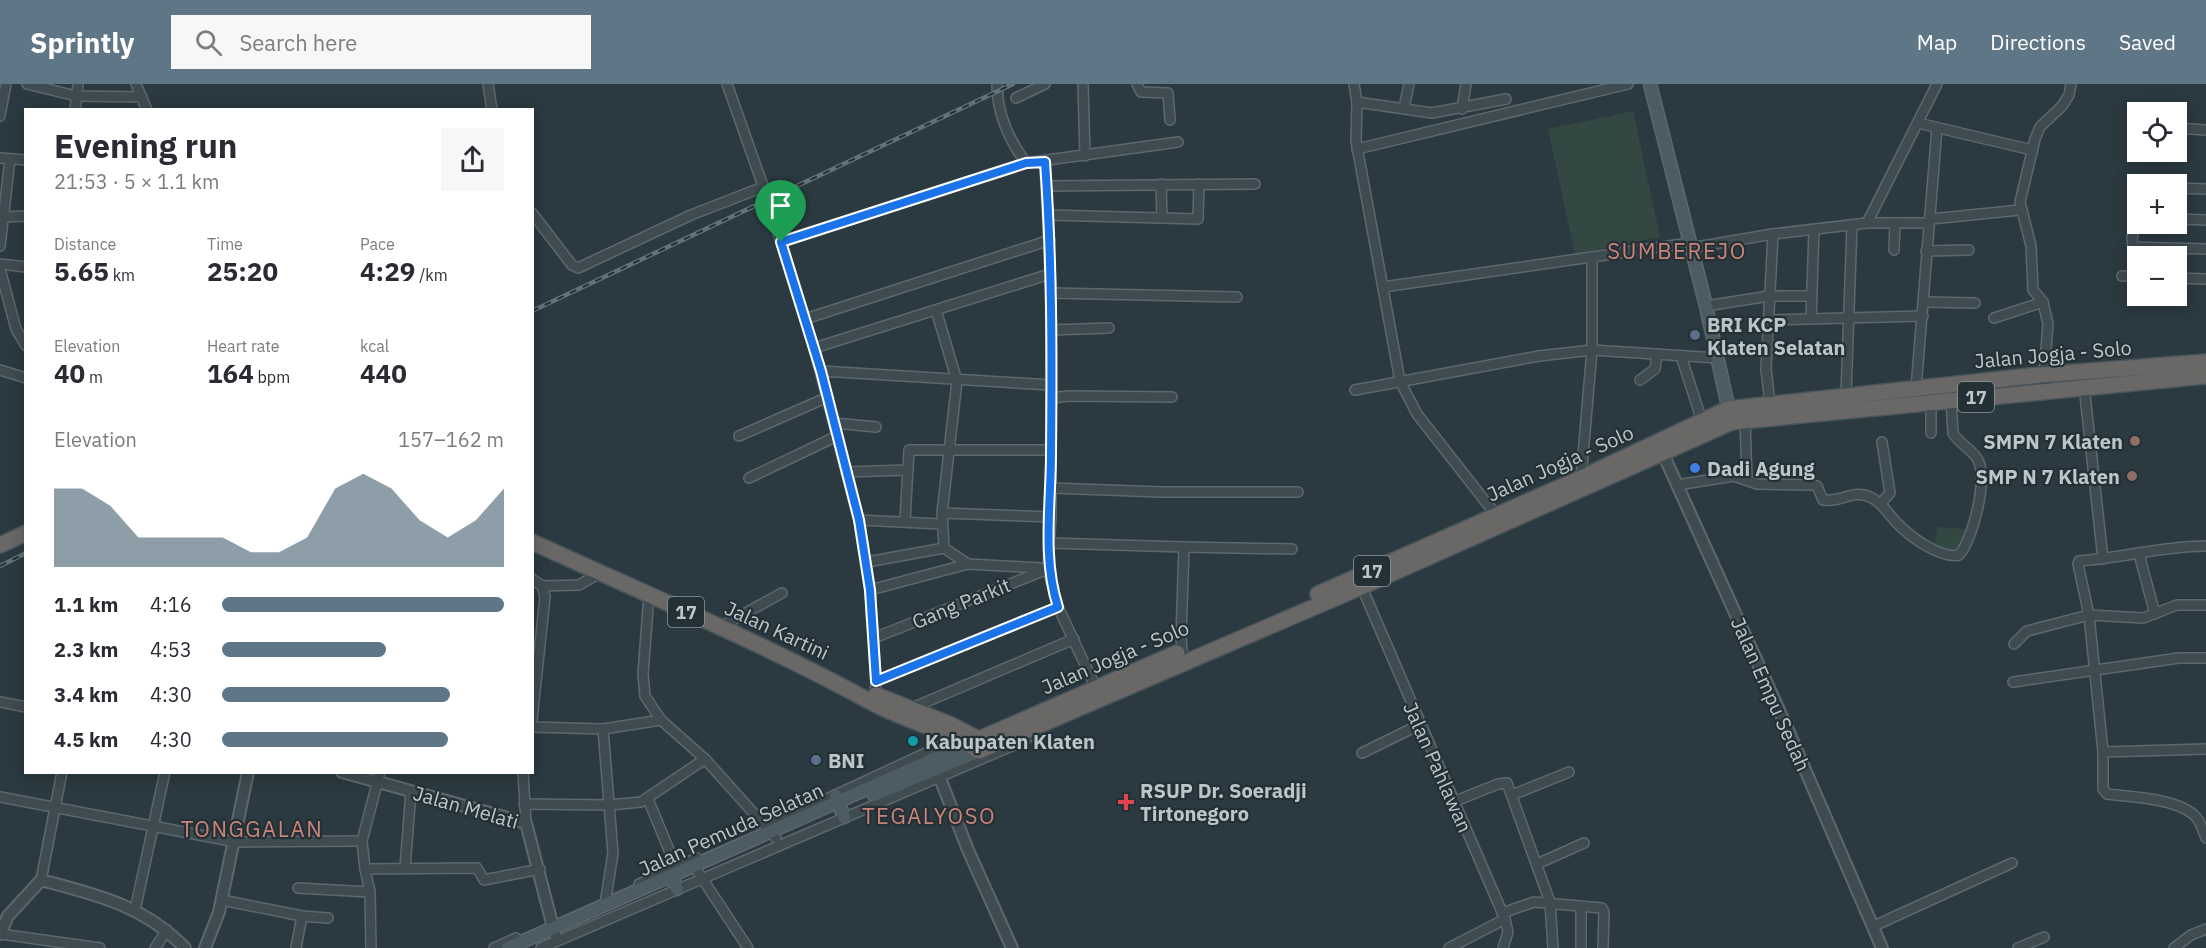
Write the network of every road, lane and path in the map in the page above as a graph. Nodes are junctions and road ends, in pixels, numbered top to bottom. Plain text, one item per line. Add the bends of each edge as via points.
1 (6, 84) edge
2 (32, 84) edge
3 (78, 84) edge
4 (136, 84) edge
5 (488, 84) edge
6 (727, 84) edge
7 (997, 84) edge
8 (1045, 84) edge
9 (1083, 84) edge
10 (1137, 84) edge
11 (1354, 84) edge
12 (1409, 84) edge
13 (1466, 84) edge
14 (1628, 84) edge
15 (1650, 84) edge
16 (1937, 84) edge
17 (2071, 84) edge
18 (76, 96) junction
19 (142, 97) junction
20 (1016, 98) dead end
21 (1506, 99) dead end
22 (1357, 102) junction
23 (75, 108) edge
24 (146, 108) edge
25 (492, 108) edge
26 (1404, 108) junction
27 (1462, 109) junction
28 (0, 116) edge
29 (1170, 120) dead end
30 (1918, 123) junction
31 (1937, 128) junction
32 (2187, 129) edge
33 (2206, 130) edge
34 (1178, 142) dead end
35 (1357, 149) junction
36 (2032, 150) junction
37 (1085, 156) junction
38 (5, 159) edge
39 (24, 160) edge
40 (1045, 162) junction
41 (1026, 163) junction
42 (1161, 184) junction
43 (1199, 184) junction
44 (1255, 184) dead end
45 (1047, 186) junction
46 (763, 187) junction
47 (2187, 188) edge
48 (2206, 189) edge
49 (3, 190) edge
50 (2020, 210) junction
51 (1049, 215) junction
52 (24, 216) edge
53 (534, 216) edge
54 (4, 217) junction
55 (1162, 218) junction
56 (2187, 219) edge
57 (2206, 220) edge
58 (1930, 221) junction
59 (1867, 223) junction
60 (1895, 223) junction
61 (1852, 225) junction
62 (1814, 230) junction
63 (1773, 234) junction
64 (2133, 234) edge
65 (1050, 240) junction
66 (781, 242) junction
67 (1690, 245) junction
68 (0, 246) edge
69 (2206, 249) edge
70 (1894, 250) dead end
71 (1969, 250) dead end
72 (1926, 251) junction
73 (1592, 258) junction
74 (0, 264) edge
75 (24, 267) edge
76 (0, 269) edge
77 (1050, 274) junction
78 (2122, 276) dead end
79 (2127, 276) edge
80 (2187, 278) edge
81 (2206, 279) edge
82 (1383, 287) junction
83 (1051, 293) junction
84 (1769, 296) junction
85 (1812, 296) junction
86 (1237, 297) dead end
87 (1924, 302) junction
88 (2043, 302) junction
89 (1975, 303) dead end
90 (1706, 306) junction
91 (936, 310) junction
92 (1923, 316) junction
93 (1848, 318) junction
94 (1994, 318) dead end
95 (805, 319) junction
96 (1811, 319) junction
97 (1768, 320) junction
98 (1109, 328) dead end
99 (1051, 330) junction
100 (24, 343) edge
101 (814, 348) junction
102 (1592, 350) junction
103 (1657, 355) junction
104 (1681, 356) junction
105 (1718, 358) junction
106 (2206, 362) edge
107 (0, 370) edge
108 (821, 371) junction
109 (2116, 376) junction
110 (2206, 376) edge
111 (24, 377) edge
112 (1640, 380) dead end
113 (957, 381) junction
114 (1400, 381) junction
115 (2045, 382) junction
116 (1050, 385) junction
117 (2084, 386) junction
118 (1916, 389) junction
119 (1355, 390) dead end
120 (1846, 395) junction
121 (828, 397) junction
122 (1172, 397) dead end
123 (1051, 398) junction
124 (1951, 400) junction
125 (1931, 401) junction
126 (1770, 403) junction
127 (1735, 417) junction
128 (1702, 422) junction
129 (834, 423) junction
130 (876, 427) dead end
131 (1931, 433) dead end
132 (739, 436) dead end
133 (837, 436) junction
134 (1882, 442) dead end
135 (1660, 448) junction
136 (949, 450) junction
137 (1051, 450) junction
138 (908, 470) junction
139 (846, 472) junction
140 (749, 478) dead end
141 (1581, 478) junction
142 (1747, 480) junction
143 (1677, 485) junction
144 (1051, 488) junction
145 (1298, 492) dead end
146 (1881, 503) junction
147 (942, 513) junction
148 (1496, 515) junction
149 (1051, 517) junction
150 (859, 520) junction
151 (905, 520) junction
152 (941, 524) junction
153 (24, 534) edge
154 (534, 543) edge
155 (1050, 543) junction
156 (0, 545) edge
157 (2206, 546) edge
158 (1184, 547) junction
159 (944, 548) junction
160 (1292, 549) dead end
161 (2139, 554) junction
162 (2103, 559) junction
163 (867, 562) junction
164 (968, 564) junction
165 (1047, 569) junction
166 (600, 573) junction
167 (534, 580) edge
168 (1360, 582) junction
169 (542, 586) junction
170 (870, 590) junction
171 (783, 593) dead end
172 (649, 595) junction
173 (2206, 605) edge
174 (1058, 607) junction
175 (2155, 614) junction
176 (2090, 615) junction
177 (722, 626) junction
178 (874, 638) junction
179 (1074, 639) junction
180 (537, 642) edge
181 (2014, 644) dead end
182 (1184, 656) junction
183 (2206, 658) edge
184 (2095, 669) junction
185 (2013, 681) dead end
186 (839, 683) junction
187 (875, 688) junction
188 (1096, 688) junction
189 (534, 689) edge
190 (0, 702) edge
191 (24, 707) edge
192 (912, 708) junction
193 (661, 720) junction
194 (1419, 725) junction
195 (534, 727) edge
196 (1036, 727) junction
197 (603, 729) junction
198 (971, 741) junction
199 (2206, 749) edge
200 (2103, 752) junction
201 (1362, 753) dead end
202 (705, 759) junction
203 (936, 768) junction
204 (1569, 772) dead end
205 (62, 774) edge
206 (165, 774) edge
207 (248, 774) edge
208 (357, 774) edge
209 (523, 774) edge
210 (380, 777) edge
211 (411, 791) junction
212 (875, 795) junction
213 (1512, 795) junction
214 (0, 797) edge
215 (648, 799) junction
216 (1453, 802) junction
217 (524, 804) junction
218 (609, 805) junction
219 (840, 806) junction
220 (54, 808) junction
221 (526, 823) junction
222 (153, 825) junction
223 (771, 833) junction
224 (2206, 838) edge
225 (362, 841) junction
226 (236, 842) junction
227 (1584, 843) dead end
228 (2012, 863) dead end
229 (1537, 864) junction
230 (405, 868) junction
231 (365, 869) junction
232 (540, 869) junction
233 (697, 873) junction
234 (674, 879) junction
235 (41, 880) junction
236 (298, 888) dead end
237 (370, 892) junction
238 (606, 898) junction
239 (222, 900) junction
240 (1550, 902) junction
241 (1581, 907) junction
242 (135, 910) junction
243 (4, 913) edge
244 (302, 916) junction
245 (1504, 916) junction
246 (328, 918) dead end
247 (1874, 926) junction
248 (553, 928) junction
249 (2206, 929) edge
250 (167, 930) junction
251 (0, 934) edge
252 (2044, 936) dead end
253 (100, 948) edge
254 (155, 948) edge
255 (184, 948) edge
256 (205, 948) edge
257 (296, 948) edge
258 (371, 948) edge
259 (494, 948) edge
260 (508, 948) edge
261 (523, 948) edge
262 (541, 948) edge
263 (748, 948) edge
264 (1012, 948) edge
265 (1449, 948) edge
266 (1503, 948) edge
267 (1553, 948) edge
268 (1581, 948) edge
269 (1603, 948) edge
270 (1882, 948) edge
271 (2018, 948) edge
272 (2174, 948) edge

1 - 28 street
2 - 18 street
3 - 18 street
4 - 19 street
5 - 25 street
6 - 46 street
7 - 41 street via 1007,132
8 - 20 street
9 - 37 street
10 - 29 street via 1141,92 1168,93
11 - 22 street
12 - 26 street
13 - 27 street
14 - 35 street
15 - 67 main road
16 - 30 street
17 - 36 street via 2062,106 2040,127
18 - 19 street
18 - 23 street
19 - 24 street
21 - 27 street
22 - 26 street
22 - 35 street
26 - 27 street via 1432,113
30 - 31 street
30 - 59 street
31 - 36 street
31 - 58 street
32 - 33 street
34 - 37 street
35 - 82 street
36 - 50 street
37 - 40 street
38 - 39 street
38 - 49 street
40 - 41 street
40 - 45 street
41 - 66 street
42 - 43 street
42 - 45 street
42 - 55 street
43 - 44 street
43 - 55 street via 1198,219
45 - 51 street
46 - 53 street via 691,215 578,268 572,266
46 - 66 street
47 - 48 street
49 - 54 street
50 - 58 street
50 - 88 street via 2031,246 2033,290
51 - 55 street
51 - 65 street
52 - 54 street
54 - 68 street
56 - 57 street
58 - 60 street
58 - 72 street
59 - 60 street
59 - 61 street
60 - 70 street
61 - 62 street
61 - 93 street
62 - 63 street
62 - 85 street
63 - 67 street
63 - 84 street
64 - 69 street via 2133,247
65 - 77 street
65 - 95 street
66 - 95 street
67 - 73 street
67 - 90 main road
71 - 72 street
72 - 87 street
73 - 82 street
73 - 102 street
74 - 75 street
76 - 100 street via 16,329
77 - 83 street
77 - 91 street
78 - 79 street
80 - 81 street
82 - 114 street
83 - 86 street
83 - 99 street
84 - 85 street
84 - 90 street
84 - 97 street
85 - 96 street
87 - 89 street
87 - 92 street
88 - 94 street
88 - 115 street via 2049,331
90 - 105 main road
91 - 101 street
91 - 113 street
92 - 93 street
92 - 118 street
93 - 96 street
93 - 120 street
95 - 101 street
96 - 97 street
97 - 126 street via 1766,369
98 - 99 street
99 - 116 street
101 - 108 street
102 - 103 street
102 - 114 street
102 - 141 street
103 - 104 street
103 - 112 street via 1655,369
104 - 105 street
104 - 128 street
105 - 127 main road
106 - 109 highway, Jalan Jogja - Solo / 17
107 - 111 street
108 - 113 street
108 - 121 street
109 - 110 highway, Jalan Jogja - Solo / 17
109 - 115 highway, Jalan Jogja - Solo / 17
109 - 117 highway, Jalan Jogja - Solo / 17
113 - 116 street
113 - 136 street
114 - 119 street
114 - 148 street via 1417,414
115 - 117 highway, Jalan Jogja - Solo / 17
115 - 118 highway, Jalan Jogja - Solo / 17
115 - 124 highway, Jalan Jogja - Solo / 17
116 - 123 street
117 - 162 street
118 - 120 highway, Jalan Jogja - Solo / 17
120 - 126 highway, Jalan Jogja - Solo / 17
121 - 129 street
121 - 132 street
122 - 123 street
123 - 137 street
124 - 125 highway, Jalan Jogja - Solo / 17
124 - 146 street via 1953,433 1974,454 1982,473 1980,497 1961,553 1952,556 1925,543 1895,521
125 - 127 highway, Jalan Jogja - Solo / 17
125 - 131 street
126 - 127 highway, Jalan Jogja - Solo / 17
127 - 128 highway, Jalan Jogja - Solo / 17
127 - 135 highway, Jalan Jogja - Solo / 17
127 - 142 street
128 - 135 highway, Jalan Jogja - Solo / 17
129 - 130 street
129 - 133 street
133 - 139 street
133 - 140 street
134 - 146 street via 1890,493
135 - 141 highway, Jalan Jogja - Solo / 17
135 - 143 street, Jalan Empu Sedah
135 - 168 highway, Jalan Jogja - Solo / 17
136 - 137 street
136 - 138 street via 909,450
136 - 147 street
137 - 144 street
138 - 139 street
138 - 151 street
139 - 150 street
141 - 148 highway, Jalan Jogja - Solo / 17
142 - 143 street via 1734,476
142 - 146 street via 1757,484 1817,486 1823,500 1839,501 1852,493
143 - 247 street, Jalan Empu Sedah
144 - 145 street
144 - 149 street
147 - 149 street
147 - 152 street
148 - 168 highway, Jalan Jogja - Solo / 17
149 - 155 street
150 - 151 street
150 - 163 street
151 - 152 street
152 - 159 street
153 - 156 highway
154 - 166 highway, Jalan Kartini / 17
155 - 158 street
155 - 165 street
157 - 161 street via 2173,546
158 - 160 street
158 - 182 street
159 - 163 street
159 - 164 street
161 - 162 street
161 - 175 street
162 - 176 street via 2078,564
163 - 170 street
164 - 165 street
164 - 170 street
165 - 174 street
165 - 178 street, Gang Parkit
166 - 169 street via 579,585
166 - 172 highway, Jalan Kartini / 17
167 - 169 street
168 - 182 highway, Jalan Jogja - Solo / 17
168 - 194 street, Jalan Pahlawan
169 - 180 street via 545,597
170 - 178 street
171 - 177 street
172 - 177 highway, Jalan Kartini / 17
172 - 193 street via 643,686
173 - 175 street via 2186,603
174 - 179 street
174 - 187 street
175 - 176 street via 2143,618
176 - 181 street via 2027,631
176 - 184 street
177 - 186 highway, Jalan Kartini / 17
178 - 187 street
179 - 188 street
179 - 192 street
180 - 189 street
182 - 188 highway, Jalan Jogja - Solo / 17
182 - 196 highway, Jalan Jogja - Solo / 17
183 - 184 street
184 - 185 street
184 - 200 street
186 - 187 highway, Jalan Kartini / 17
186 - 198 highway, Jalan Kartini / 17 via 928,729
187 - 192 highway, Jalan Kartini / 17
188 - 198 highway, Jalan Jogja - Solo / 17
190 - 191 street
192 - 198 highway, Jalan Kartini / 17
193 - 197 street
193 - 202 street
194 - 201 street
194 - 216 street, Jalan Pahlawan
195 - 197 street
196 - 198 highway, Jalan Jogja - Solo / 17
196 - 203 street via 1025,740
197 - 218 street
198 - 203 main road, Jalan Pemuda Selatan
198 - 219 street
199 - 200 street
200 - 224 street via 2106,794 2157,800 2189,812
202 - 215 street
202 - 223 street
203 - 212 main road, Jalan Pemuda Selatan
203 - 212 street
203 - 264 street
204 - 213 street
205 - 220 street
206 - 222 street
207 - 226 street
208 - 210 street, Jalan Melati
209 - 217 street
210 - 211 street, Jalan Melati
210 - 225 street
211 - 221 street, Jalan Melati
211 - 230 street
212 - 219 main road, Jalan Pemuda Selatan
213 - 216 street via 1507,783 1502,782
213 - 229 street
214 - 220 street
215 - 218 street
215 - 234 street
216 - 245 street, Jalan Pahlawan
217 - 218 street
217 - 221 street
218 - 238 street via 613,853
219 - 223 main road, Jalan Pemuda Selatan
219 - 233 street
220 - 222 street
220 - 235 street
221 - 232 street, Jalan Melati
222 - 226 street
222 - 242 street
223 - 233 main road, Jalan Pemuda Selatan
223 - 234 street
225 - 226 street
225 - 231 street
226 - 239 street
227 - 229 street
228 - 247 street
229 - 240 street
230 - 231 street
230 - 232 street via 477,868 484,879
231 - 237 street
232 - 248 street, Jalan Melati
233 - 234 main road, Jalan Pemuda Selatan
233 - 263 street
234 - 238 street
234 - 248 main road, Jalan Pemuda Selatan
234 - 262 street
235 - 242 street
235 - 243 street
236 - 237 street
237 - 258 street
238 - 248 street
239 - 244 street
239 - 256 street
240 - 241 street
240 - 245 street via 1534,902
240 - 267 street
241 - 268 street
241 - 269 street via 1604,909
242 - 250 street
243 - 251 street
244 - 246 street
244 - 257 street
245 - 265 street
245 - 266 street, Jalan Pahlawan via 1508,932
247 - 270 street, Jalan Empu Sedah
248 - 259 street
248 - 260 main road, Jalan Pemuda Selatan
248 - 261 main road, Jalan Pemuda Selatan
249 - 272 street
250 - 254 street
250 - 255 street
251 - 253 street
252 - 271 street

